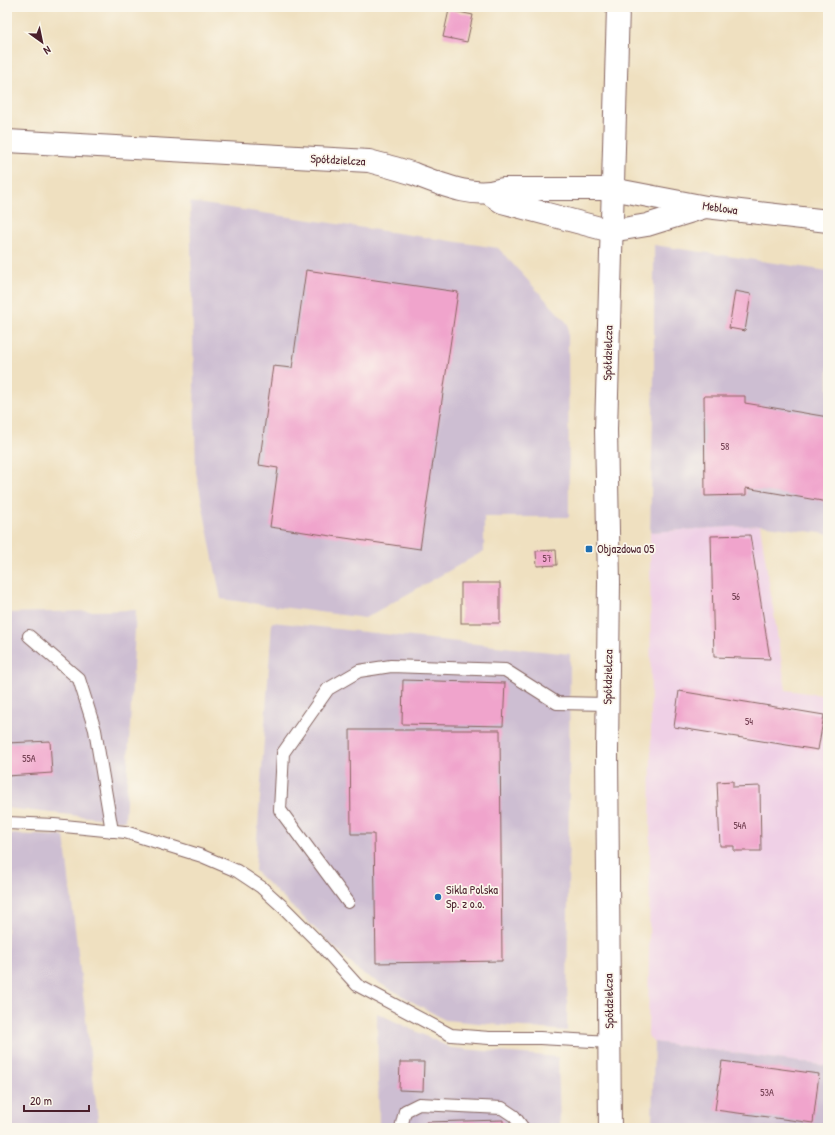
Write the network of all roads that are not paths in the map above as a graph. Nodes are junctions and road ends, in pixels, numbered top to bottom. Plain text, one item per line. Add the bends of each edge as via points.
1 (618, 7) edge
2 (7, 141) edge
3 (612, 189) junction
4 (490, 194) junction
5 (706, 207) junction
6 (828, 221) edge
7 (611, 231) junction
8 (29, 636) dead end
9 (608, 704) junction
10 (7, 823) edge
11 (112, 831) junction
12 (348, 902) dead end
13 (610, 1042) junction
14 (401, 1128) edge
15 (523, 1128) edge
16 (610, 1128) edge

1 - 3 street
2 - 4 street, Spółdzielcza via 369,161 414,174 446,187
3 - 4 street, Spółdzielcza via 504,189
3 - 5 street, Meblowa
3 - 7 street, Spółdzielcza
4 - 7 street via 502,202
5 - 6 street, Meblowa
5 - 7 street via 647,225
7 - 9 street, Spółdzielcza via 606,430
8 - 11 lane via 79,680 95,730
9 - 12 lane via 557,703 505,670 391,666 359,671 328,689 283,753 280,810
9 - 13 street, Spółdzielcza
10 - 11 lane
11 - 13 lane via 159,842 237,871 261,887 283,907 356,985 451,1035
13 - 16 street, Spółdzielcza
14 - 15 lane via 405,1111 419,1104 502,1108 514,1116

